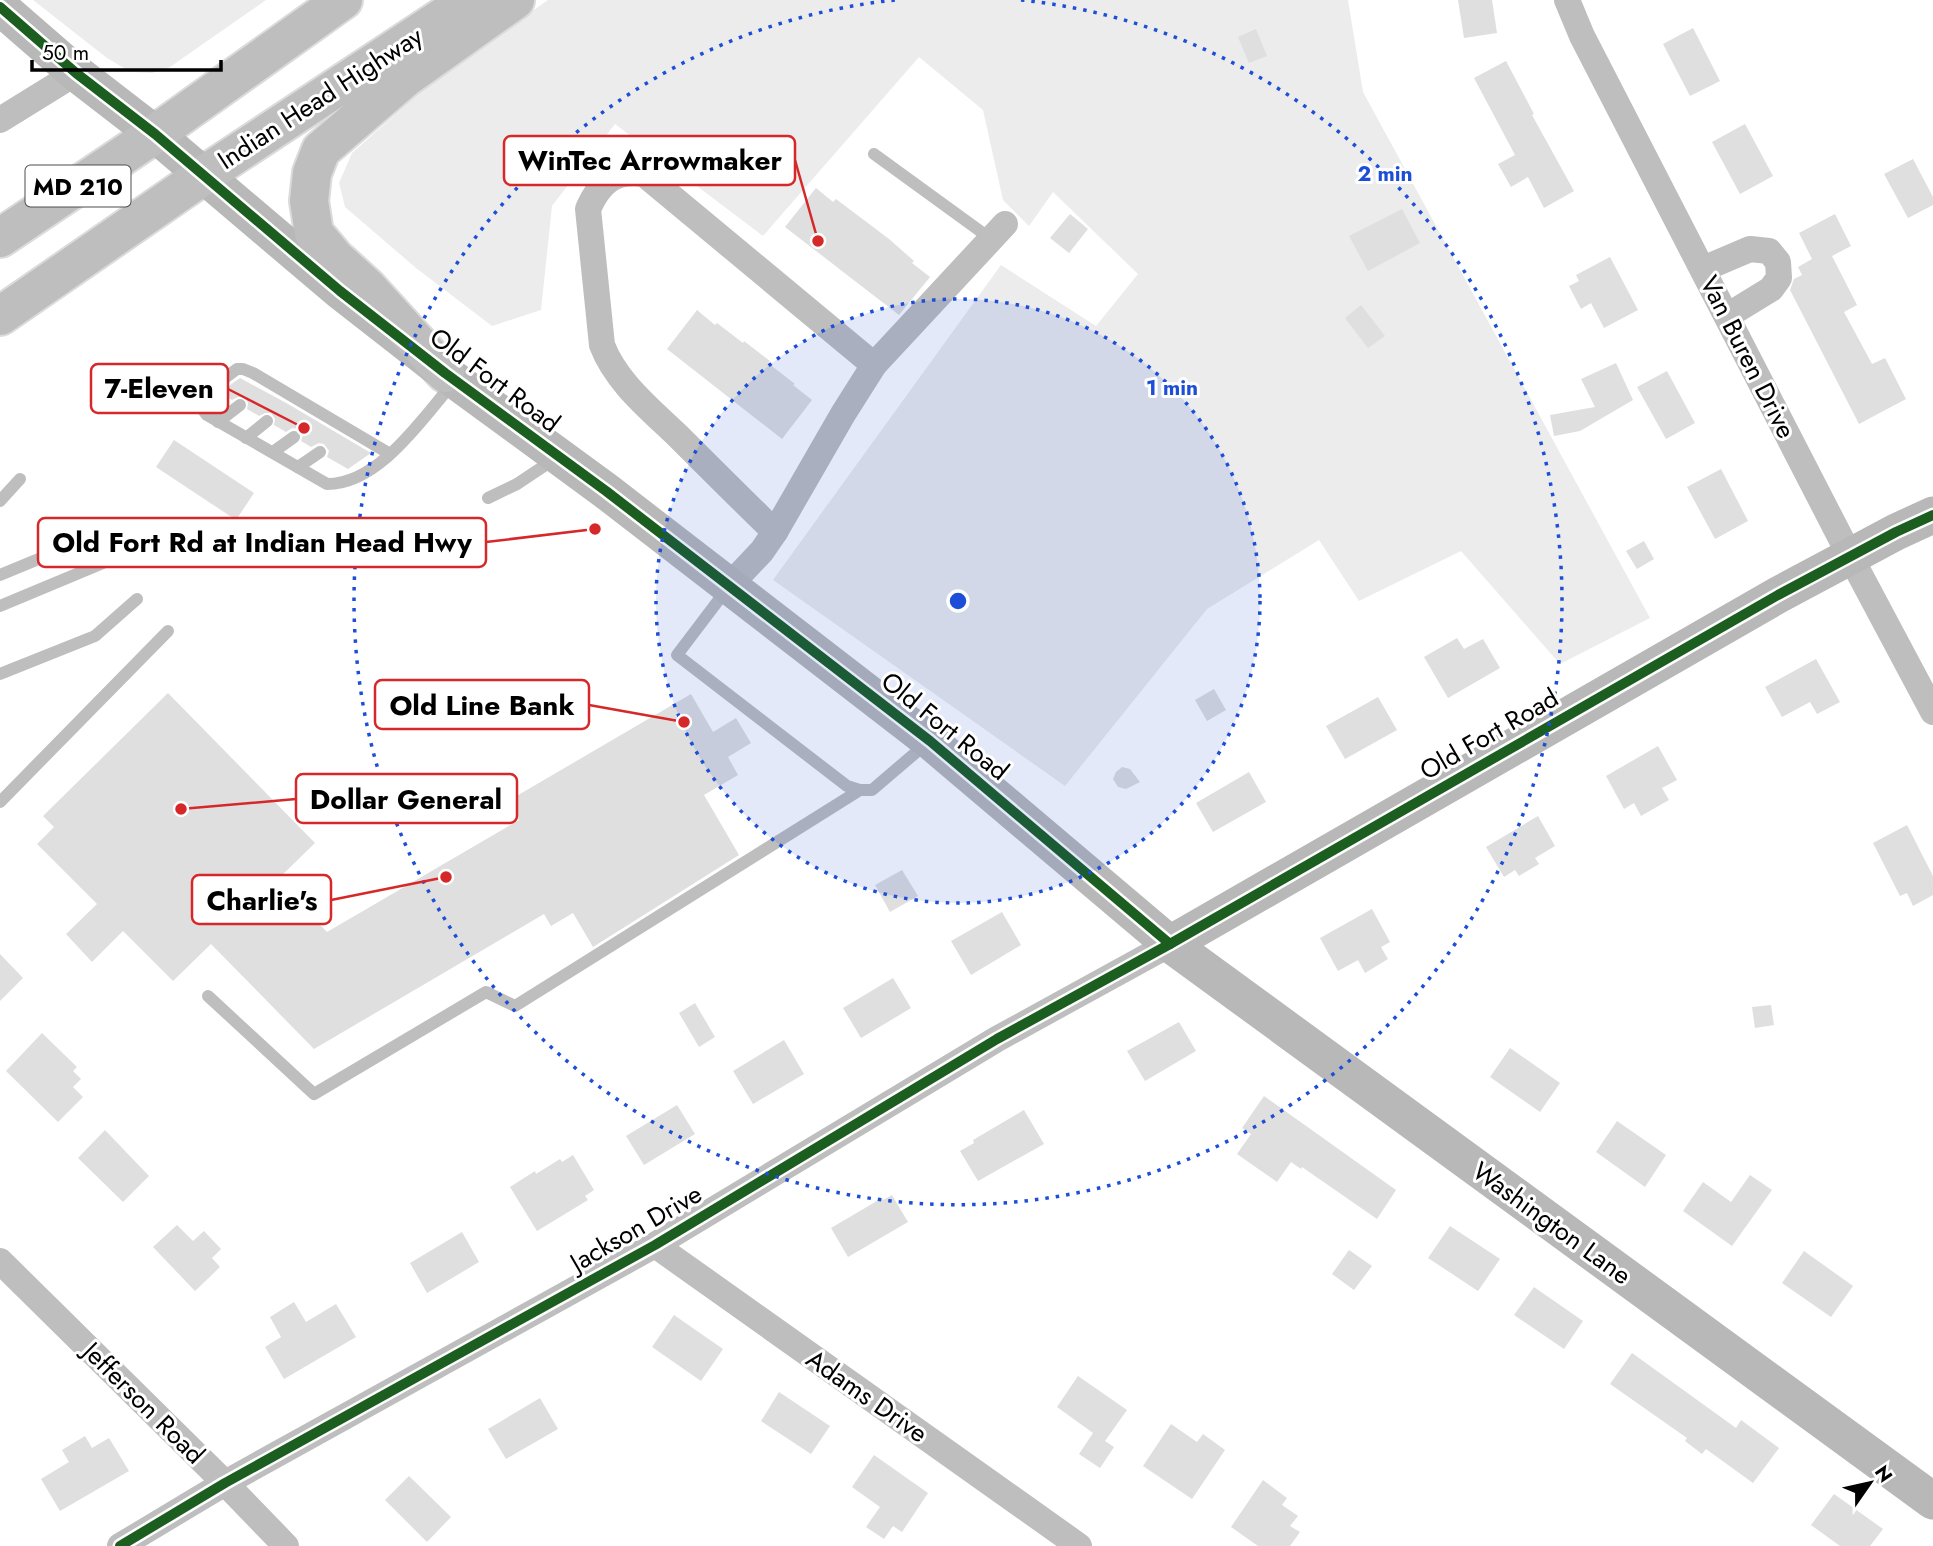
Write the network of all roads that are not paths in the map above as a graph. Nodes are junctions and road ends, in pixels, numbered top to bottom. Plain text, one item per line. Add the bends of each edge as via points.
1 (343, 0) edge
2 (469, 0) edge
3 (515, 0) edge
4 (1567, 0) edge
5 (0, 7) edge
6 (76, 73) junction
7 (0, 120) edge
8 (155, 134) junction
9 (874, 154) dead end
10 (204, 175) junction
11 (998, 231) joint
12 (0, 238) edge
13 (1703, 270) junction
14 (0, 316) edge
15 (1727, 316) junction
16 (874, 365) junction
17 (450, 377) junction
18 (240, 405) dead end
19 (267, 421) dead end
20 (218, 422) junction
21 (294, 437) dead end
22 (246, 438) junction
23 (273, 452) junction
24 (320, 452) dead end
25 (390, 454) junction
26 (559, 456) junction
27 (298, 467) junction
28 (20, 479) dead end
29 (488, 498) dead end
30 (0, 501) edge
31 (1933, 515) edge
32 (775, 532) junction
33 (72, 533) dead end
34 (1850, 556) junction
35 (103, 563) dead end
36 (0, 575) edge
37 (729, 586) junction
38 (137, 599) dead end
39 (0, 606) edge
40 (168, 631) dead end
41 (0, 674) edge
42 (1933, 712) edge
43 (930, 741) junction
44 (860, 790) junction
45 (0, 803) edge
46 (1170, 944) junction
47 (208, 996) dead end
48 (655, 1245) junction
49 (0, 1261) edge
50 (225, 1483) junction
51 (1933, 1502) edge
52 (120, 1546) edge
53 (286, 1546) edge
54 (1079, 1546) edge

1 - 8 highway, MD 210
2 - 10 highway, Indian Head Highway / MD 210
3 - 17 highway via 405,78 321,150 312,173 309,201 314,233
4 - 13 street, Van Buren Drive
5 - 6 main road, Old Fort Road
6 - 7 street
6 - 8 main road, Old Fort Road
8 - 10 main road, Old Fort Road
8 - 12 highway, MD 210
9 - 11 lane
10 - 14 highway, Indian Head Highway / MD 210
10 - 17 main road, Old Fort Road
11 - 16 street
13 - 15 street, Van Buren Drive
13 - 15 street via 1750,249 1769,251 1778,261 1779,278 1771,289
15 - 34 street, Van Buren Drive
16 - 32 street
16 - 32 street via 644,174 615,175 594,196 588,209 602,345 608,361 644,403
17 - 25 lane
17 - 26 main road, Old Fort Road
18 - 20 lane
19 - 22 lane
20 - 22 lane
20 - 25 lane via 201,409 202,395 243,369 320,418
21 - 23 lane
22 - 23 lane
23 - 27 lane
24 - 27 lane
25 - 27 lane via 338,484 327,484
26 - 29 lane
26 - 37 main road, Old Fort Road
28 - 30 lane
31 - 34 main road, Old Fort Road
32 - 37 street
33 - 36 lane via 58,551
34 - 42 street, Van Buren Drive
34 - 46 main road, Old Fort Road
35 - 39 lane
37 - 43 main road, Old Fort Road
37 - 44 lane via 677,655 847,786
38 - 41 lane via 95,636
40 - 45 lane
43 - 44 lane via 872,790
43 - 46 main road, Old Fort Road
44 - 47 lane via 516,1006 486,992 314,1094
46 - 48 street, Jackson Drive via 997,1039
46 - 51 main road, Washington Lane
48 - 50 street, Jackson Drive
48 - 54 street, Adams Drive
49 - 50 street, Jefferson Road
50 - 52 street, Jackson Drive
50 - 53 street, Jefferson Road

